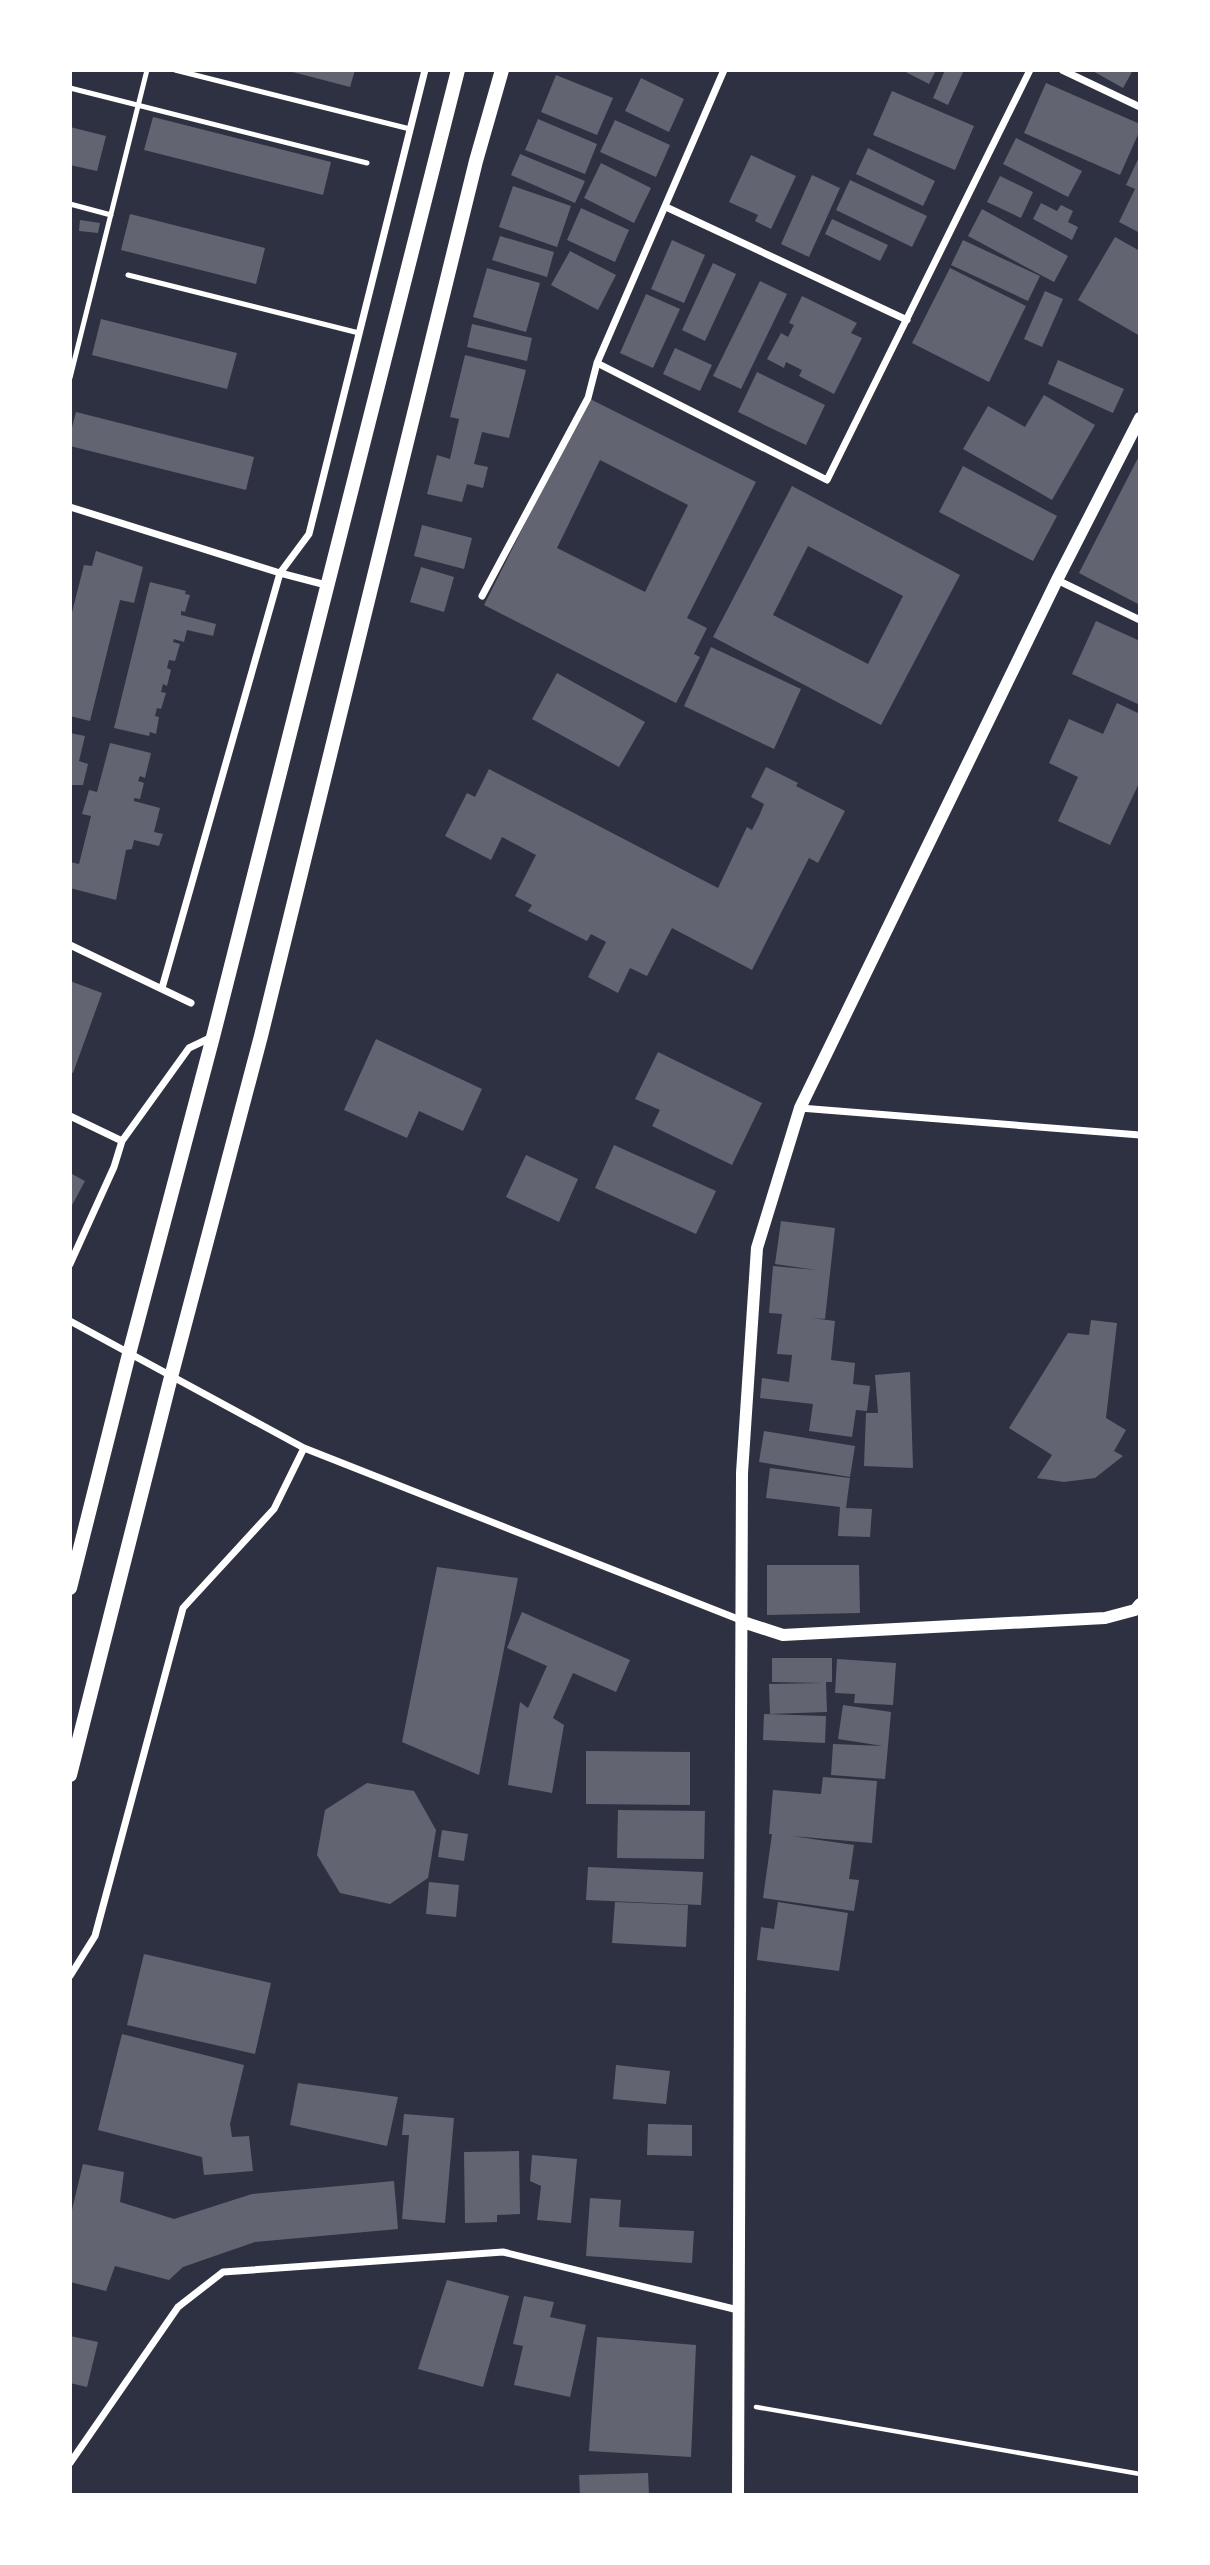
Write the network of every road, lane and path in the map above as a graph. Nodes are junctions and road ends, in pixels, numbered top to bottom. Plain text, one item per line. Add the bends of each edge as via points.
1 (148, 70) edge
2 (175, 70) edge
3 (425, 70) edge
4 (458, 70) edge
5 (502, 70) edge
6 (724, 70) edge
7 (1030, 70) edge
8 (1062, 70) edge
9 (70, 89) edge
10 (139, 106) junction
11 (1140, 107) edge
12 (410, 129) junction
13 (367, 163) dead end
14 (70, 204) edge
15 (666, 207) junction
16 (111, 215) junction
17 (128, 275) dead end
18 (907, 320) junction
19 (359, 333) junction
20 (597, 363) junction
21 (70, 378) edge
22 (1140, 418) edge
23 (70, 507) edge
24 (280, 573) junction
25 (1057, 580) junction
26 (326, 586) junction
27 (482, 596) dead end
28 (1140, 620) edge
29 (70, 945) edge
30 (162, 988) junction
31 (191, 1003) dead end
32 (213, 1037) junction
33 (800, 1108) junction
34 (70, 1116) edge
35 (1140, 1135) edge
36 (122, 1141) junction
37 (70, 1264) edge
38 (70, 1321) edge
39 (129, 1354) junction
40 (171, 1377) junction
41 (304, 1448) junction
42 (70, 1588) edge
43 (1138, 1608) edge
44 (743, 1622) junction
45 (70, 1774) edge
46 (70, 1976) edge
47 (738, 2310) junction
48 (738, 2403) junction
49 (70, 2463) edge
50 (1140, 2474) edge
51 (738, 2495) edge

1 - 10 lane
2 - 12 lane
3 - 12 street
4 - 26 main road
5 - 40 main road via 261,1036
6 - 15 street
7 - 18 street
8 - 11 street
9 - 10 lane
10 - 13 lane
10 - 16 lane
12 - 19 street
14 - 16 lane
15 - 18 street
15 - 20 street
16 - 21 lane
17 - 19 lane
18 - 20 street via 827,480
19 - 24 street via 309,534
20 - 27 street via 588,398
22 - 25 street
23 - 24 street
24 - 26 street
24 - 30 street
25 - 28 street
25 - 33 street
26 - 32 main road
29 - 30 street
30 - 31 street
32 - 36 street via 189,1048
32 - 39 main road
33 - 35 street
33 - 44 street via 757,1248 742,1473
34 - 36 street
36 - 37 street
38 - 39 street
39 - 40 street
39 - 42 main road
40 - 41 street
40 - 45 main road
41 - 44 street
41 - 46 street via 274,1509 183,1608 94,1936
43 - 44 street via 1105,1618 783,1635
44 - 47 street
47 - 48 street
47 - 49 street via 503,2252 223,2272 178,2307
48 - 50 path
48 - 51 street

